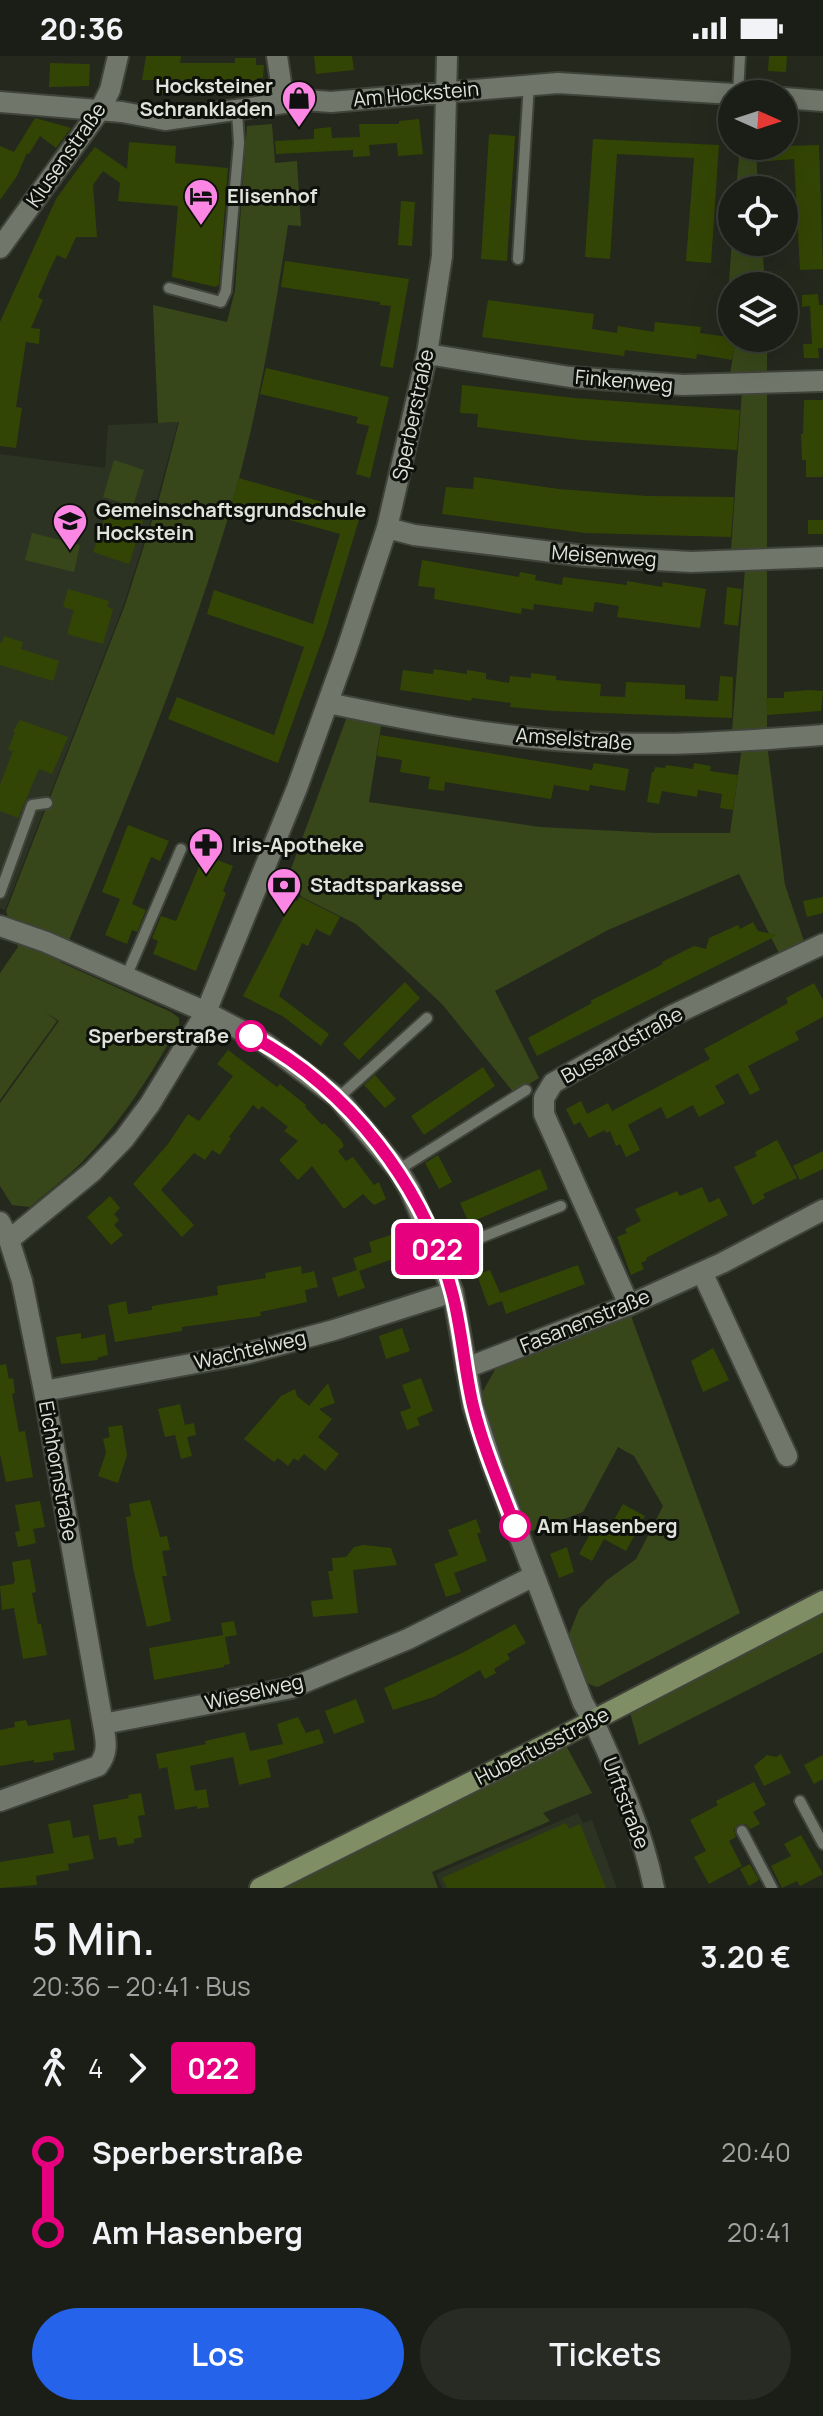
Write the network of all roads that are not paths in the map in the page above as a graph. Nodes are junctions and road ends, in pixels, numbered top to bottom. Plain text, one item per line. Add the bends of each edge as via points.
1 (118, 56) edge
2 (277, 56) edge
3 (447, 56) edge
4 (740, 56) edge
5 (737, 80) edge
6 (529, 84) junction
7 (445, 91) junction
8 (718, 93) edge
9 (798, 99) edge
10 (823, 101) edge
11 (0, 102) edge
12 (284, 103) junction
13 (100, 110) junction
14 (237, 112) junction
15 (0, 248) edge
16 (518, 259) dead end
17 (169, 288) dead end
18 (427, 354) junction
19 (823, 381) edge
20 (387, 528) junction
21 (823, 557) edge
22 (328, 703) junction
23 (823, 735) edge
24 (47, 803) dead end
25 (181, 849) dead end
26 (0, 893) edge
27 (0, 926) edge
28 (823, 944) edge
29 (126, 977) junction
30 (206, 1012) junction
31 (427, 1018) dead end
32 (526, 1090) dead end
33 (338, 1098) junction
34 (398, 1170) junction
35 (561, 1206) dead end
36 (823, 1210) edge
37 (4, 1231) edge
38 (439, 1254) junction
39 (702, 1272) junction
40 (453, 1292) junction
41 (629, 1305) junction
42 (466, 1368) junction
43 (44, 1391) junction
44 (787, 1456) dead end
45 (534, 1576) junction
46 (823, 1601) edge
47 (593, 1720) junction
48 (103, 1724) junction
49 (0, 1801) edge
50 (800, 1801) dead end
51 (742, 1831) dead end
52 (823, 1844) edge
53 (260, 1888) edge
54 (654, 1888) edge
55 (772, 1888) edge

1 - 13 street, Klusenstraße
2 - 12 street
3 - 7 street, Sperberstraße
4 - 5 lane, Am Hockstein
6 - 7 street, Am Hockstein
6 - 8 street, Am Hockstein
6 - 16 lane
7 - 12 street, Am Hockstein
7 - 18 street, Sperberstraße via 442,256
9 - 10 street
11 - 13 street, Am Hockstein
12 - 14 street, Am Hockstein
13 - 14 street, Am Hockstein via 165,120
13 - 15 street, Klusenstraße
14 - 17 lane via 226,291 221,302
18 - 19 street, Finkenweg via 570,377 683,385
18 - 20 street, Sperberstraße
20 - 21 street, Meisenweg via 585,556 691,562
20 - 22 street, Sperberstraße
22 - 23 street, Amselstraße via 500,734 585,742 680,744
22 - 30 street, Sperberstraße
24 - 26 lane via 32,805
25 - 29 lane
27 - 29 street
28 - 41 street, Bussardstraße via 673,1015 553,1083 544,1098 544,1114
29 - 30 street
30 - 33 street via 265,1043
30 - 37 street, Sperberstraße via 124,1139 92,1172
31 - 33 lane
32 - 34 lane
33 - 34 street
34 - 38 street
35 - 38 lane
36 - 39 street, Fasanenstraße
37 - 43 street, Eichhornstraße via 22,1281
38 - 40 street
39 - 41 street, Fasanenstraße
39 - 44 street
40 - 42 street
40 - 43 street, Wachtelweg via 245,1354
41 - 42 street, Fasanenstraße
42 - 45 street via 473,1406
43 - 48 street, Eichhornstraße
45 - 47 street
45 - 48 street, Wieselweg via 408,1639 291,1688
46 - 47 main road, Hubertusstraße
47 - 53 main road, Hubertusstraße
47 - 54 street, Urftstraße via 623,1787
48 - 49 street via 107,1747 98,1766
50 - 52 lane
51 - 55 lane

